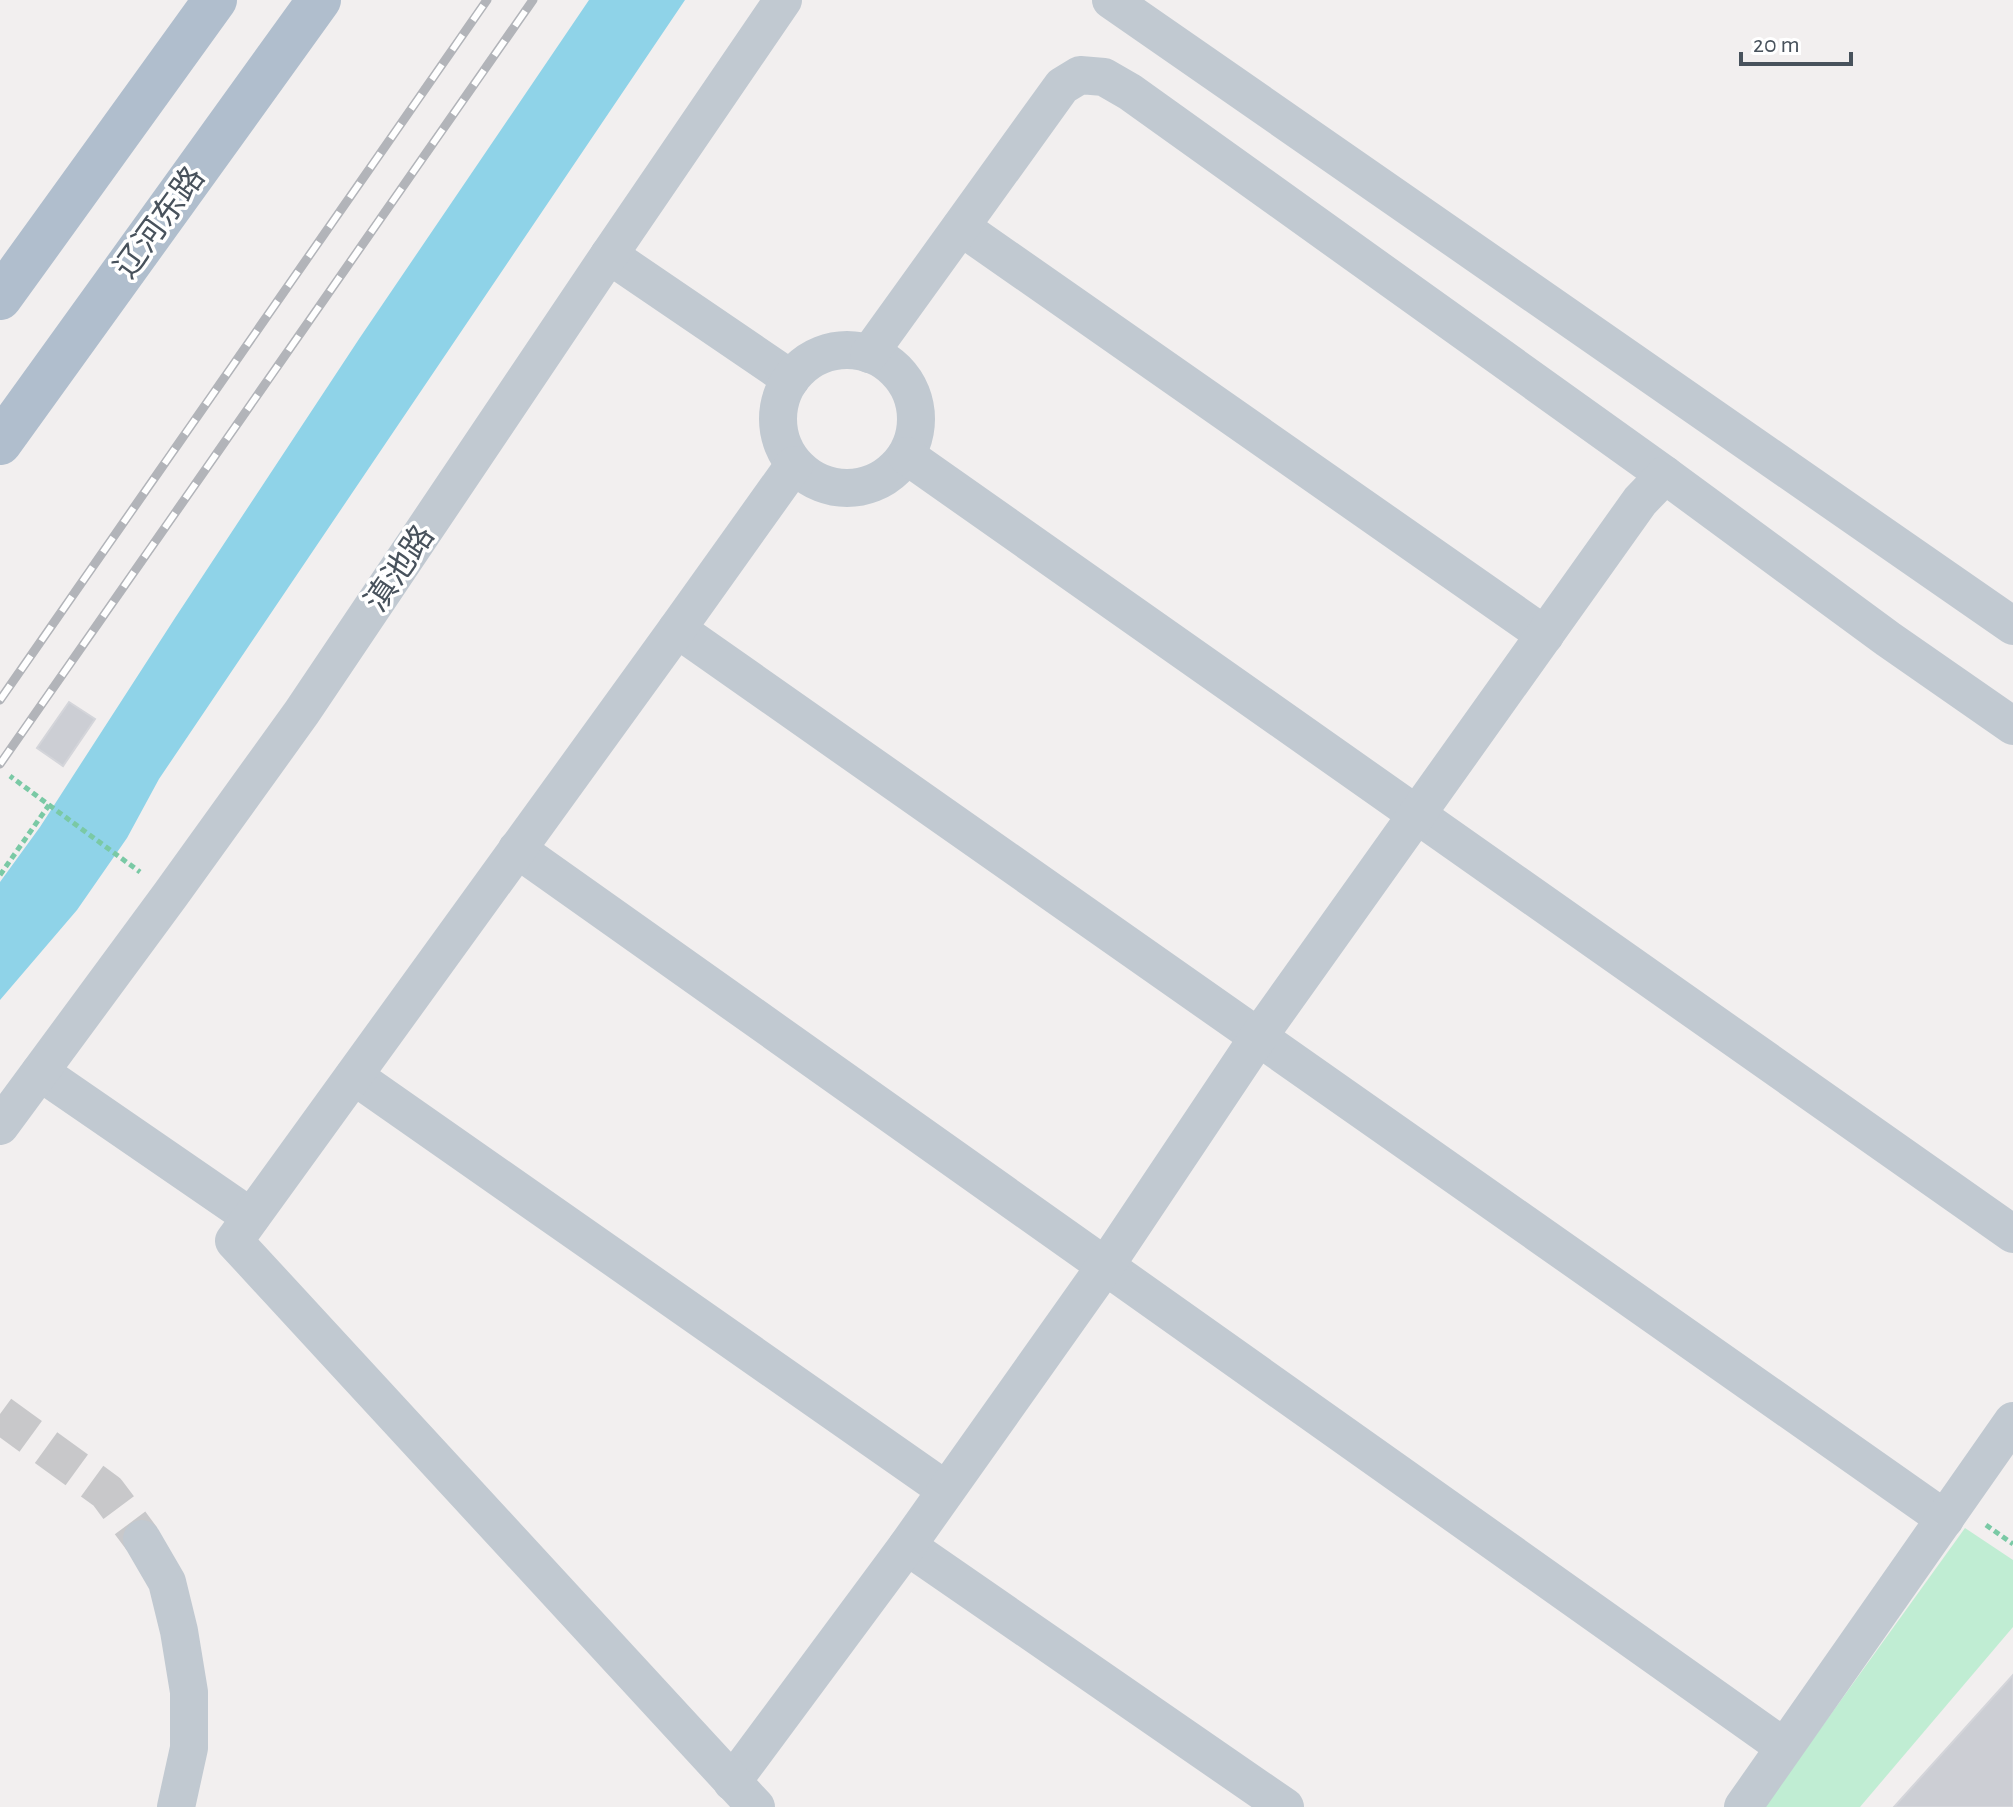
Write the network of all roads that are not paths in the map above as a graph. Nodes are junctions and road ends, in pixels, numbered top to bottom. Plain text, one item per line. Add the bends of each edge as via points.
1 (215, 0) edge
2 (319, 0) edge
3 (783, 0) edge
4 (1111, 0) edge
5 (961, 227) junction
6 (609, 255) junction
7 (0, 298) edge
8 (869, 354) junction
9 (791, 379) junction
10 (0, 443) edge
11 (907, 456) junction
12 (794, 465) junction
13 (1665, 475) junction
14 (2013, 626) edge
15 (677, 629) junction
16 (1545, 635) junction
17 (2013, 726) edge
18 (1417, 814) junction
19 (517, 849) junction
20 (1259, 1036) junction
21 (40, 1072) junction
22 (354, 1076) junction
23 (0, 1126) edge
24 (251, 1217) junction
25 (2013, 1234) edge
26 (1106, 1265) junction
27 (2013, 1421) edge
28 (946, 1490) junction
29 (1945, 1519) junction
30 (142, 1539) tunnel mouth
31 (907, 1546) junction
32 (1784, 1747) junction
33 (744, 1794) edge
34 (176, 1807) edge
35 (1285, 1807) edge
36 (1743, 1807) edge

1 - 7 main road
2 - 10 main road, 辽河东路
3 - 6 street, 滇池路
4 - 14 street
5 - 8 street
5 - 13 street via 1062,86 1080,75 1104,77
5 - 16 street
6 - 9 street
6 - 21 street, 滇池路 via 302,712
8 - 9 street via 825,353
8 - 11 street via 904,380 913,401 916,423
9 - 12 street via 780,400 778,424
11 - 12 street via 883,478 861,487 815,481
11 - 18 street
12 - 15 street
13 - 16 street via 1640,501
13 - 17 street
15 - 19 street
15 - 20 street
16 - 18 street
18 - 20 street
18 - 25 street
19 - 22 street
19 - 26 street
20 - 26 street
20 - 29 street
21 - 23 street, 滇池路
21 - 24 street
22 - 24 street
22 - 28 street
24 - 33 street via 234,1241
26 - 28 street
26 - 32 street
27 - 29 street
28 - 31 street
29 - 32 street
30 - 34 street via 167,1582 189,1692 189,1748
31 - 33 street
31 - 35 street
32 - 36 street

